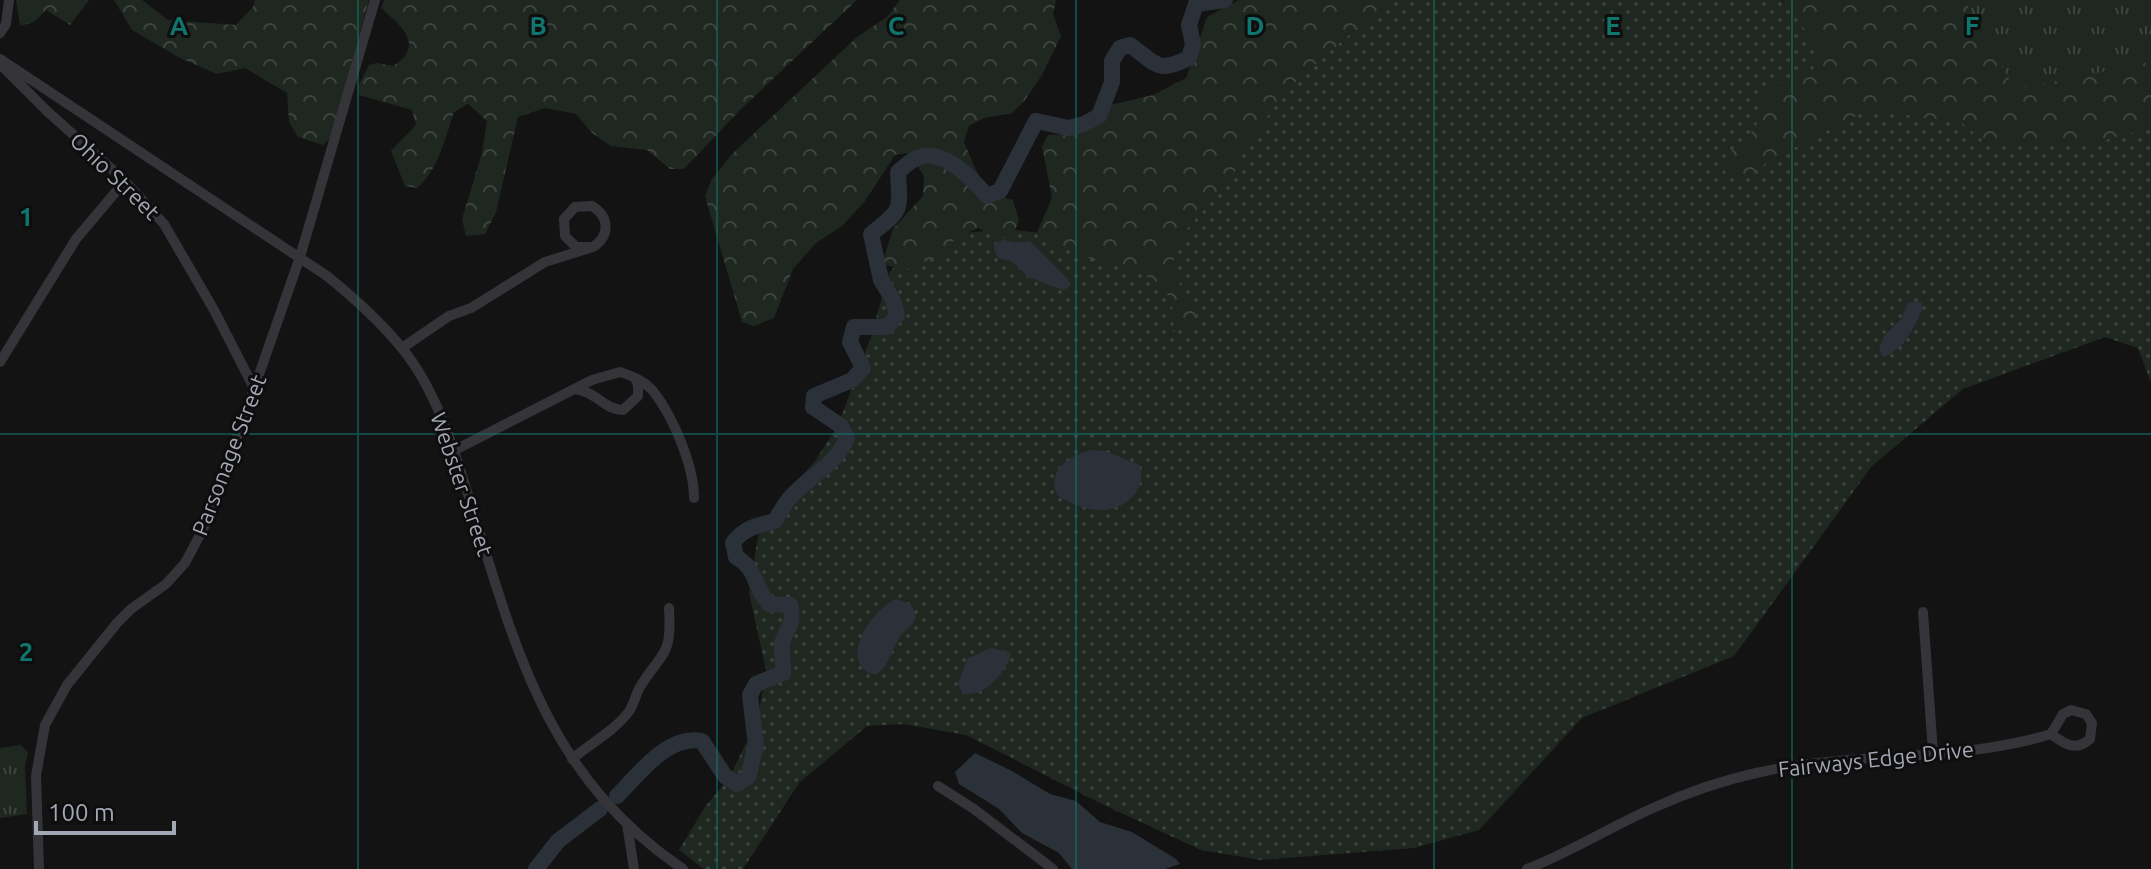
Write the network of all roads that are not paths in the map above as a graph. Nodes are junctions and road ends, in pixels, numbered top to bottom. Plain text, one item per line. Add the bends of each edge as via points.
1 (9, 0) edge
2 (375, 0) edge
3 (0, 33) edge
4 (0, 62) edge
5 (125, 181) junction
6 (593, 247) junction
7 (300, 257) junction
8 (402, 348) junction
9 (0, 362) edge
10 (635, 378) junction
11 (574, 389) junction
12 (255, 390) junction
13 (453, 451) junction
14 (694, 498) dead end
15 (669, 608) dead end
16 (1923, 612) dead end
17 (2051, 734) dead end
18 (1933, 752) junction
19 (572, 759) junction
20 (938, 786) dead end
21 (627, 824) junction
22 (39, 869) edge
23 (634, 869) edge
24 (683, 869) edge
25 (1053, 869) edge
26 (1527, 869) edge

1 - 3 street
2 - 7 street, Parsonage Street
4 - 5 street, Ohio Street
4 - 7 street, Webster Street
5 - 9 street via 76,239
5 - 12 street, Ohio Street via 174,239
6 - 6 street via 605,235 605,218 592,206 575,207 564,219 565,236 576,247
6 - 8 street via 545,262
7 - 8 street, Webster Street via 353,297
7 - 12 street, Parsonage Street
8 - 13 street, Webster Street
10 - 11 street via 613,372
10 - 11 street via 638,396 623,410
10 - 14 street via 652,390 670,421 689,463
11 - 13 street
12 - 22 street, Parsonage Street via 209,518 185,563 123,616 52,709 37,761
13 - 19 street, Webster Street via 522,664
15 - 19 street via 670,641 630,710
16 - 18 street
17 - 18 street, Fairways Edge Drive
18 - 26 street, Fairways Edge Drive via 1810,763 1724,781 1651,809
19 - 21 street, Webster Street
20 - 25 street
21 - 23 street
21 - 24 street, Webster Street

